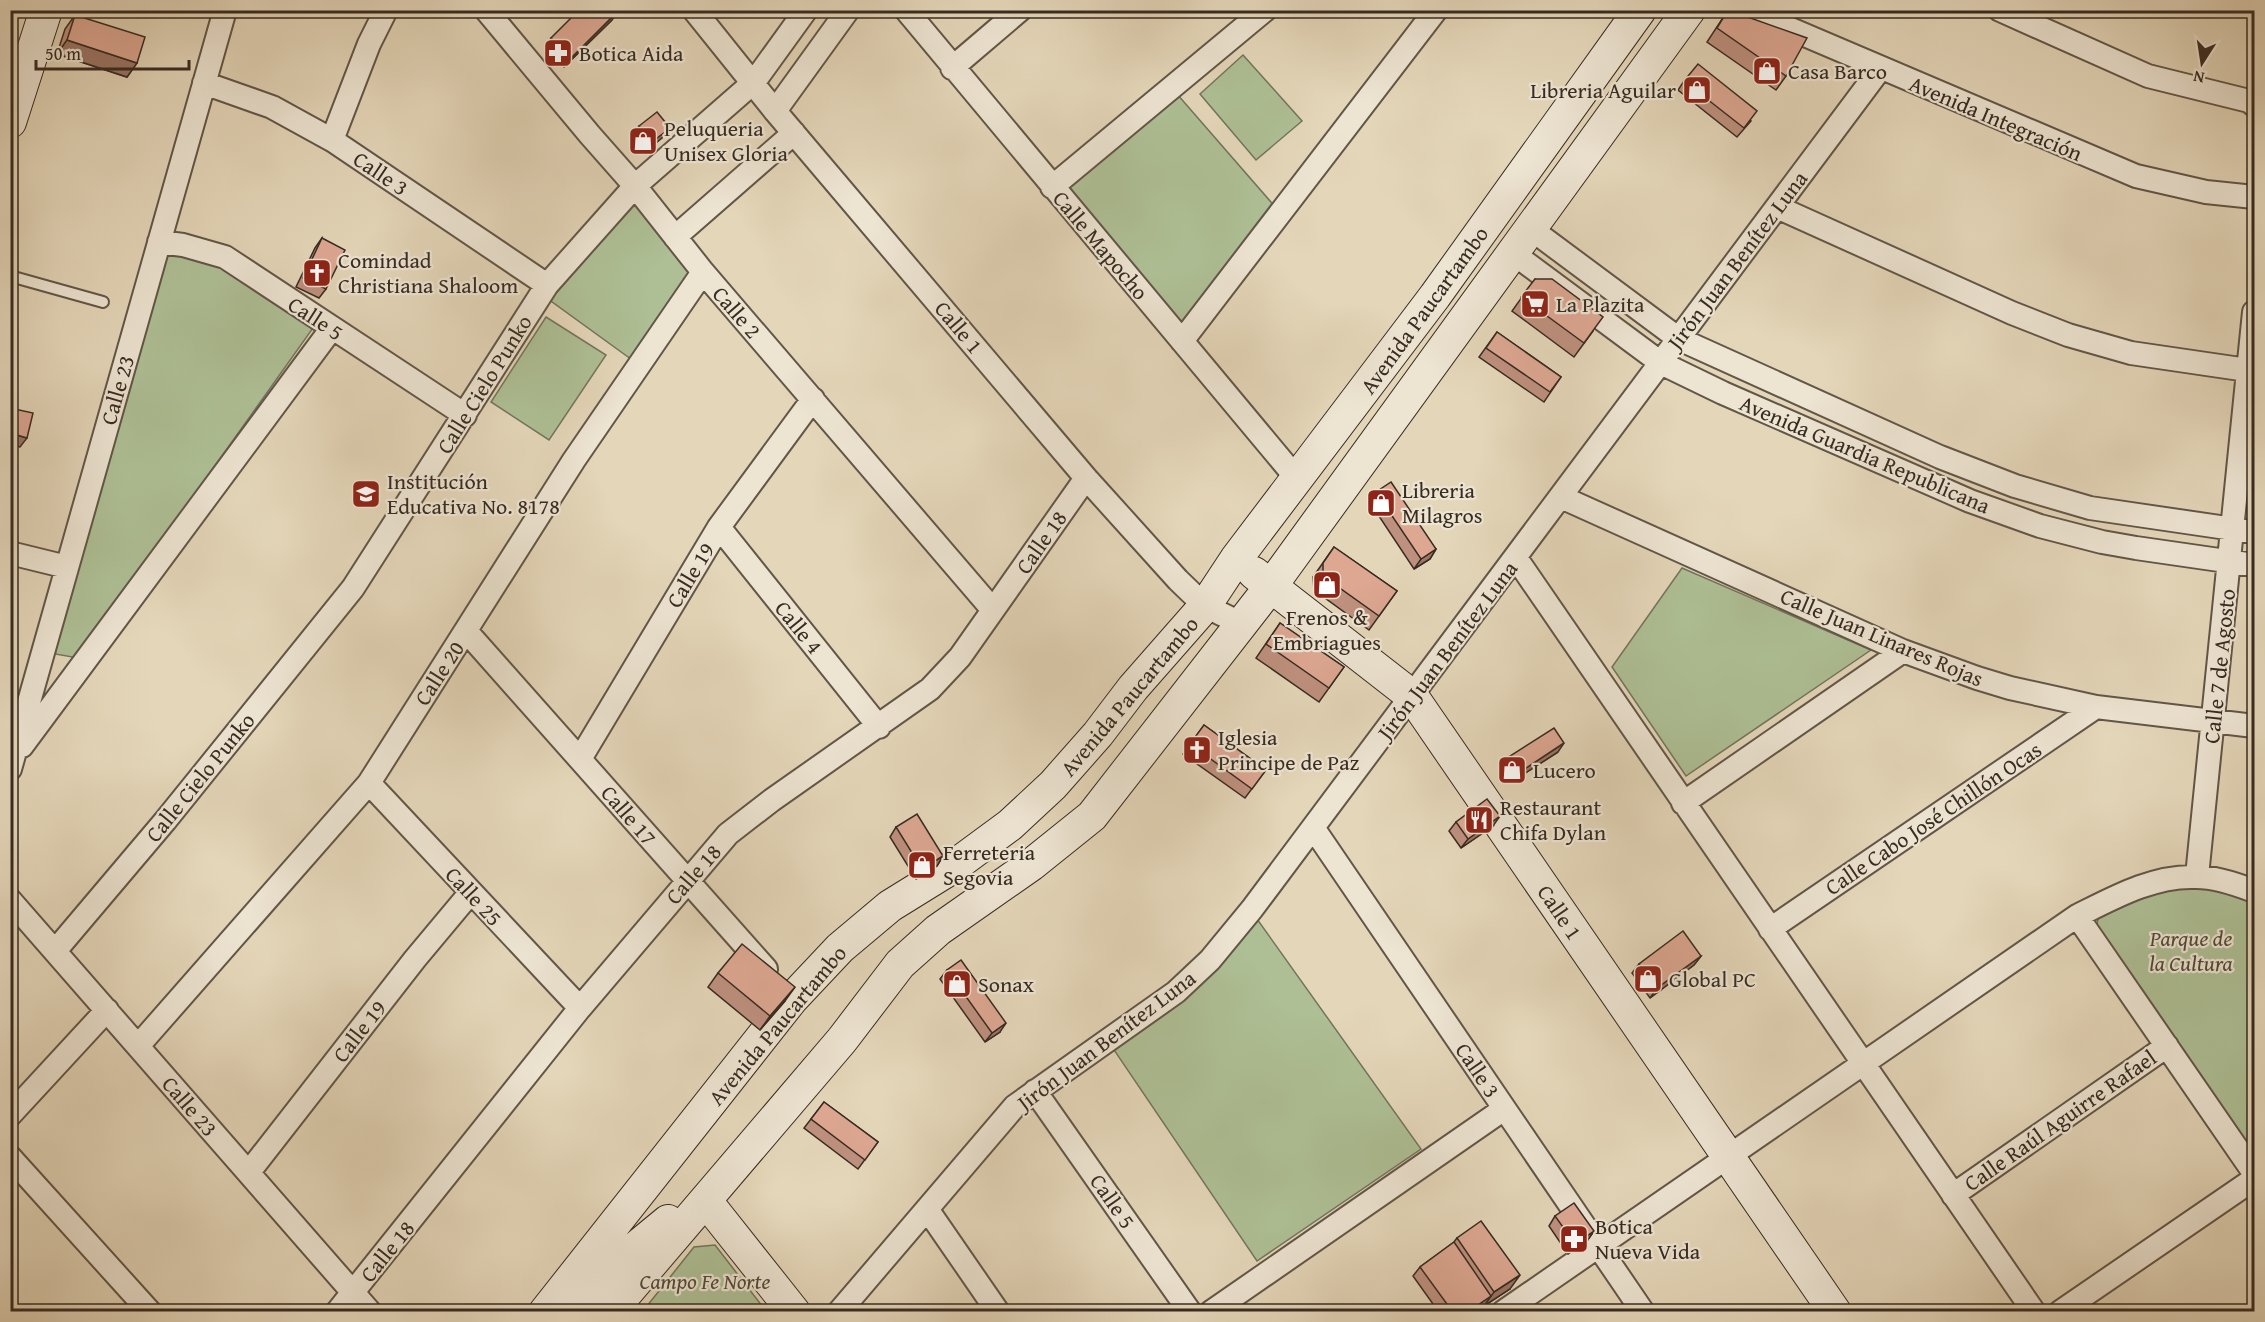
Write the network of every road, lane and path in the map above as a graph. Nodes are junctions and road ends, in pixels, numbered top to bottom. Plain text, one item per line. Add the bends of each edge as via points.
1 (46, 10) edge
2 (225, 10) edge
3 (386, 10) edge
4 (486, 10) edge
5 (694, 10) edge
6 (806, 10) edge
7 (848, 10) edge
8 (906, 10) edge
9 (1020, 10) edge
10 (1265, 10) edge
11 (1689, 10) edge
12 (1746, 10) edge
13 (2000, 10) edge
14 (1636, 12) edge
15 (1428, 14) edge
16 (1672, 36) junction
17 (952, 68) junction
18 (1880, 69) junction
19 (754, 82) junction
20 (204, 83) junction
21 (2254, 105) edge
22 (775, 111) junction
23 (10, 122) edge
24 (794, 133) junction
25 (332, 140) junction
26 (635, 186) junction
27 (1052, 187) junction
28 (2254, 197) edge
29 (1777, 207) junction
30 (675, 237) junction
31 (1522, 241) junction
32 (159, 242) junction
33 (703, 272) junction
34 (10, 276) edge
35 (548, 285) junction
36 (103, 302) dead end
37 (2254, 312) edge
38 (332, 328) junction
39 (1679, 339) junction
40 (1182, 341) junction
41 (1661, 363) junction
42 (2252, 371) edge
43 (813, 399) junction
44 (465, 415) junction
45 (1086, 478) junction
46 (1298, 480) junction
47 (1561, 497) junction
48 (719, 527) junction
49 (2244, 530) edge
50 (10, 553) edge
51 (1516, 558) junction
52 (1236, 559) junction
53 (2229, 561) junction
54 (2254, 565) edge
55 (67, 567) junction
56 (1271, 586) junction
57 (1205, 606) junction
58 (993, 610) junction
59 (1242, 624) junction
60 (466, 631) junction
61 (1903, 651) junction
62 (1412, 696) junction
63 (2096, 707) junction
64 (2213, 721) junction
65 (2254, 726) edge
66 (879, 727) junction
67 (580, 759) junction
68 (12, 763) edge
69 (369, 783) junction
70 (1683, 803) junction
71 (1314, 829) junction
72 (2198, 876) junction
73 (687, 880) junction
74 (2254, 891) edge
75 (471, 892) junction
76 (10, 900) edge
77 (2077, 916) junction
78 (1770, 929) junction
79 (56, 951) junction
80 (792, 999) junction
81 (580, 1008) junction
82 (107, 1010) junction
83 (138, 1046) junction
84 (2167, 1046) junction
85 (1863, 1064) junction
86 (1035, 1091) junction
87 (1504, 1109) junction
88 (10, 1115) edge
89 (10, 1157) edge
90 (1728, 1157) junction
91 (249, 1172) junction
92 (2254, 1173) edge
93 (2254, 1179) edge
94 (1953, 1194) junction
95 (706, 1201) junction
96 (927, 1209) junction
97 (1598, 1246) junction
98 (353, 1292) junction
99 (150, 1311) edge
100 (337, 1311) edge
101 (370, 1311) edge
102 (545, 1311) edge
103 (570, 1311) edge
104 (610, 1311) edge
105 (794, 1311) edge
106 (839, 1311) edge
107 (998, 1311) edge
108 (1190, 1311) edge
109 (1211, 1311) edge
110 (1503, 1311) edge
111 (1643, 1311) edge
112 (1834, 1311) edge
113 (2034, 1311) edge
114 (2060, 1311) edge

1 - 23 main road
2 - 20 street, Calle 23
3 - 25 street
4 - 26 street, Calle 2
5 - 19 street, Calle 1
6 - 19 street, Calle Cielo Punko
7 - 22 street
8 - 17 street, Calle Mapocho
9 - 17 street
10 - 27 street
11 - 16 main road, Avenida Paucartambo
12 - 18 street, Avenida Integración
13 - 21 street via 2132,70
14 - 16 main road via 1650,26
14 - 46 main road, Avenida Paucartambo via 1442,287
15 - 40 street
16 - 31 main road, Avenida Paucartambo
17 - 27 street, Calle Mapocho
18 - 28 street, Avenida Integración via 2136,176 2206,192
18 - 29 street, Jirón Juan Benítez Luna
19 - 22 street, Calle 1
19 - 26 street, Calle Cielo Punko
20 - 25 street, Calle 3 via 272,107
20 - 32 street, Calle 23
22 - 24 street, Calle 1
24 - 30 street
24 - 45 street, Calle 1
25 - 35 street, Calle 3
26 - 30 street, Calle 2
26 - 35 street, Calle Cielo Punko
27 - 40 street, Calle Mapocho
29 - 39 street, Jirón Juan Benítez Luna
29 - 42 street via 2068,335 2131,353
30 - 33 street, Calle 2
31 - 39 street, Avenida Guardia Republicana
31 - 41 street, Avenida Guardia Republicana
31 - 56 main road, Avenida Paucartambo
32 - 38 street, Calle 5 via 225,257
32 - 55 street, Calle 23
33 - 43 street, Calle 2
33 - 60 street, Calle 20 via 574,460
34 - 36 lane
35 - 44 street, Calle Cielo Punko
37 - 42 street, Calle 7 de Agosto
38 - 44 street, Calle 5
38 - 68 street
39 - 41 street, Jirón Juan Benítez Luna
39 - 49 street, Avenida Guardia Republicana via 1940,457 2015,486 2090,508
40 - 46 street, Calle Mapocho
41 - 47 street, Jirón Juan Benítez Luna
41 - 53 street, Avenida Guardia Republicana via 2009,516 2102,542
42 - 49 street, Calle 7 de Agosto
43 - 48 street, Calle 19
43 - 58 street, Calle 2
44 - 79 street, Calle Cielo Punko via 353,588
45 - 57 street, Calle 1
45 - 58 street, Calle 18
46 - 52 main road, Avenida Paucartambo
47 - 51 street, Jirón Juan Benítez Luna
47 - 61 street, Calle Juan Linares Rojas
48 - 66 street, Calle 4
48 - 67 street, Calle 19
49 - 53 street, Calle 7 de Agosto
50 - 55 street
51 - 62 street, Jirón Juan Benítez Luna
51 - 70 street
52 - 56 main road, Calle 1
52 - 57 main road, Avenida Paucartambo
53 - 54 street, Avenida Guardia Republicana
53 - 64 street, Calle 7 de Agosto
55 - 68 street, Calle 23
56 - 59 main road, Avenida Paucartambo
56 - 62 main road, Calle 1
57 - 59 street, Calle 1
57 - 80 main road, Avenida Paucartambo via 1053,785 1010,825 890,906 840,948
58 - 66 street, Calle 18 via 960,657 930,689
59 - 95 main road, Avenida Paucartambo via 1092,816 1031,865 938,930 900,964 842,1040
60 - 67 street, Calle 17
60 - 69 street, Calle 20
61 - 63 street, Calle Juan Linares Rojas via 2010,688
61 - 70 street
62 - 71 street, Jirón Juan Benítez Luna
62 - 90 main road, Calle 1
63 - 64 street, Calle Juan Linares Rojas
63 - 78 street, Calle Cabo José Chillón Ocas
64 - 65 street, Calle Juan Linares Rojas
64 - 72 street, Calle 7 de Agosto
66 - 73 street, Calle 18 via 728,834
67 - 73 street, Calle 17
69 - 75 street, Calle 25
69 - 83 street, Calle 20
70 - 78 street
71 - 86 street, Jirón Juan Benítez Luna via 1194,976
71 - 87 street, Calle 3
72 - 74 street
72 - 77 street via 2150,884
73 - 80 street, Calle 17
73 - 81 street, Calle 18
75 - 81 street, Calle 25
75 - 91 street, Calle 19
76 - 79 street, Calle 23
77 - 84 street
77 - 85 street
78 - 85 street
79 - 82 street, Calle 23
80 - 102 main road, Avenida Paucartambo
81 - 98 street, Calle 18
82 - 83 street, Calle 23
82 - 88 street
83 - 91 street, Calle 23
84 - 92 street
84 - 94 street, Calle Raúl Aguirre Rafael
85 - 90 street
85 - 94 street
86 - 96 street, Jirón Juan Benítez Luna via 1015,1106
86 - 108 street, Calle 5
87 - 97 street, Calle 3
87 - 109 street
89 - 99 street
90 - 97 street
90 - 112 main road, Calle 1
91 - 98 street, Calle 23
93 - 114 street
94 - 113 street
95 - 103 main road via 669,1221 606,1272
95 - 104 main road, Avenida Paucartambo
95 - 105 main road
96 - 106 street, Jirón Juan Benítez Luna
96 - 107 street
97 - 110 street
97 - 111 street, Calle 3
98 - 100 street, Calle 18
98 - 101 street, Calle 23

